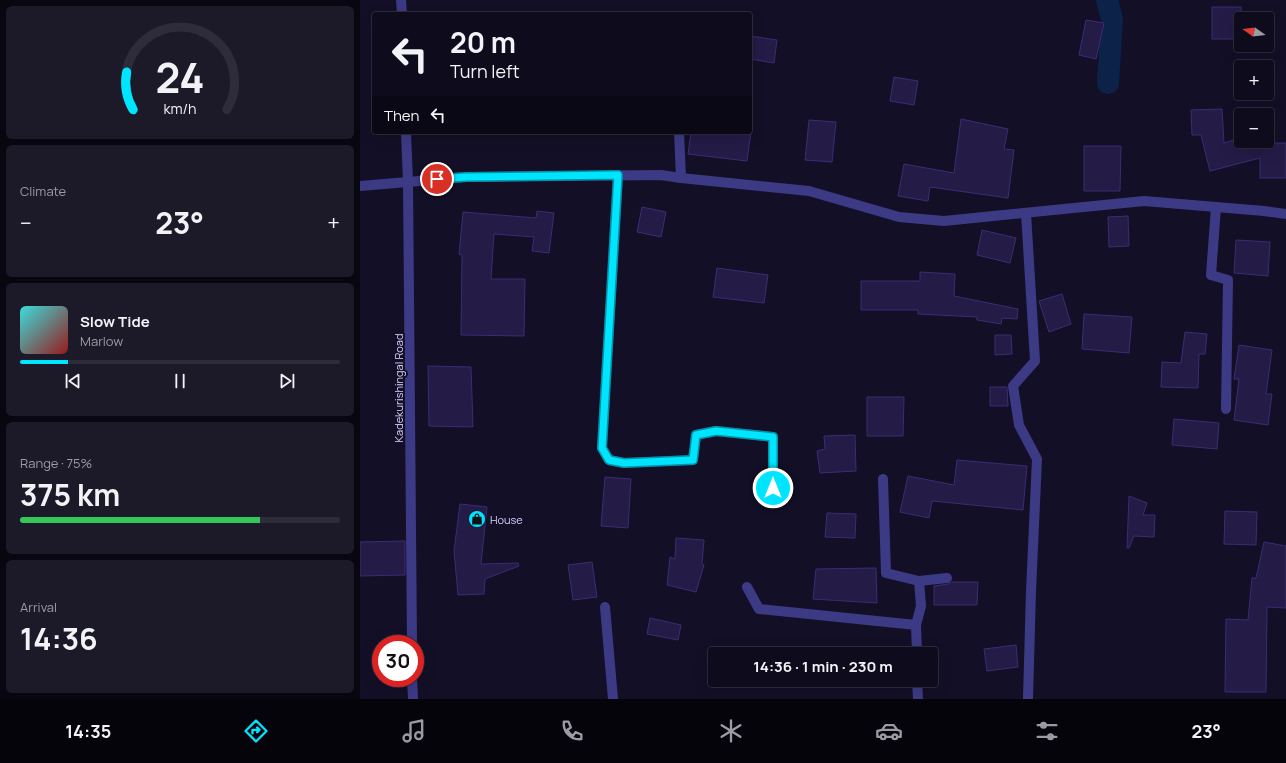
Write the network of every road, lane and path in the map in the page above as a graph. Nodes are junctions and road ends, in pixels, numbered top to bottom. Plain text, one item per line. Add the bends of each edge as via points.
1 (401, 0) edge
2 (402, 12) edge
3 (406, 134) edge
4 (680, 134) edge
5 (618, 175) junction
6 (681, 178) junction
7 (408, 182) junction
8 (360, 186) edge
9 (1216, 207) junction
10 (1026, 213) junction
11 (1286, 214) edge
12 (1226, 409) dead end
13 (883, 479) dead end
14 (773, 488) dead end
15 (947, 578) dead end
16 (919, 581) junction
17 (747, 587) dead end
18 (604, 607) dead end
19 (916, 625) junction
20 (412, 635) edge
21 (917, 647) edge
22 (412, 687) edge
23 (917, 687) edge
24 (413, 699) edge
25 (613, 699) edge
26 (918, 699) edge
27 (1028, 699) edge

1 - 2 street
3 - 7 street, Kadekurishingal Road
4 - 6 street
5 - 6 street via 661,175
5 - 7 street via 466,177
5 - 14 street via 602,448 609,460 624,463 693,460 696,435 716,431 773,437
6 - 10 street via 809,191 899,217 944,221
7 - 8 street
7 - 20 street, Kadekurishingal Road
9 - 10 street via 1144,201
9 - 11 street
9 - 12 street via 1211,275 1228,280
10 - 27 street via 1035,361 1014,386 1019,425 1037,459
13 - 16 street via 886,573
15 - 16 street
16 - 19 street via 921,606
17 - 19 street via 759,609
18 - 25 street
19 - 21 street
22 - 24 street
23 - 26 street

